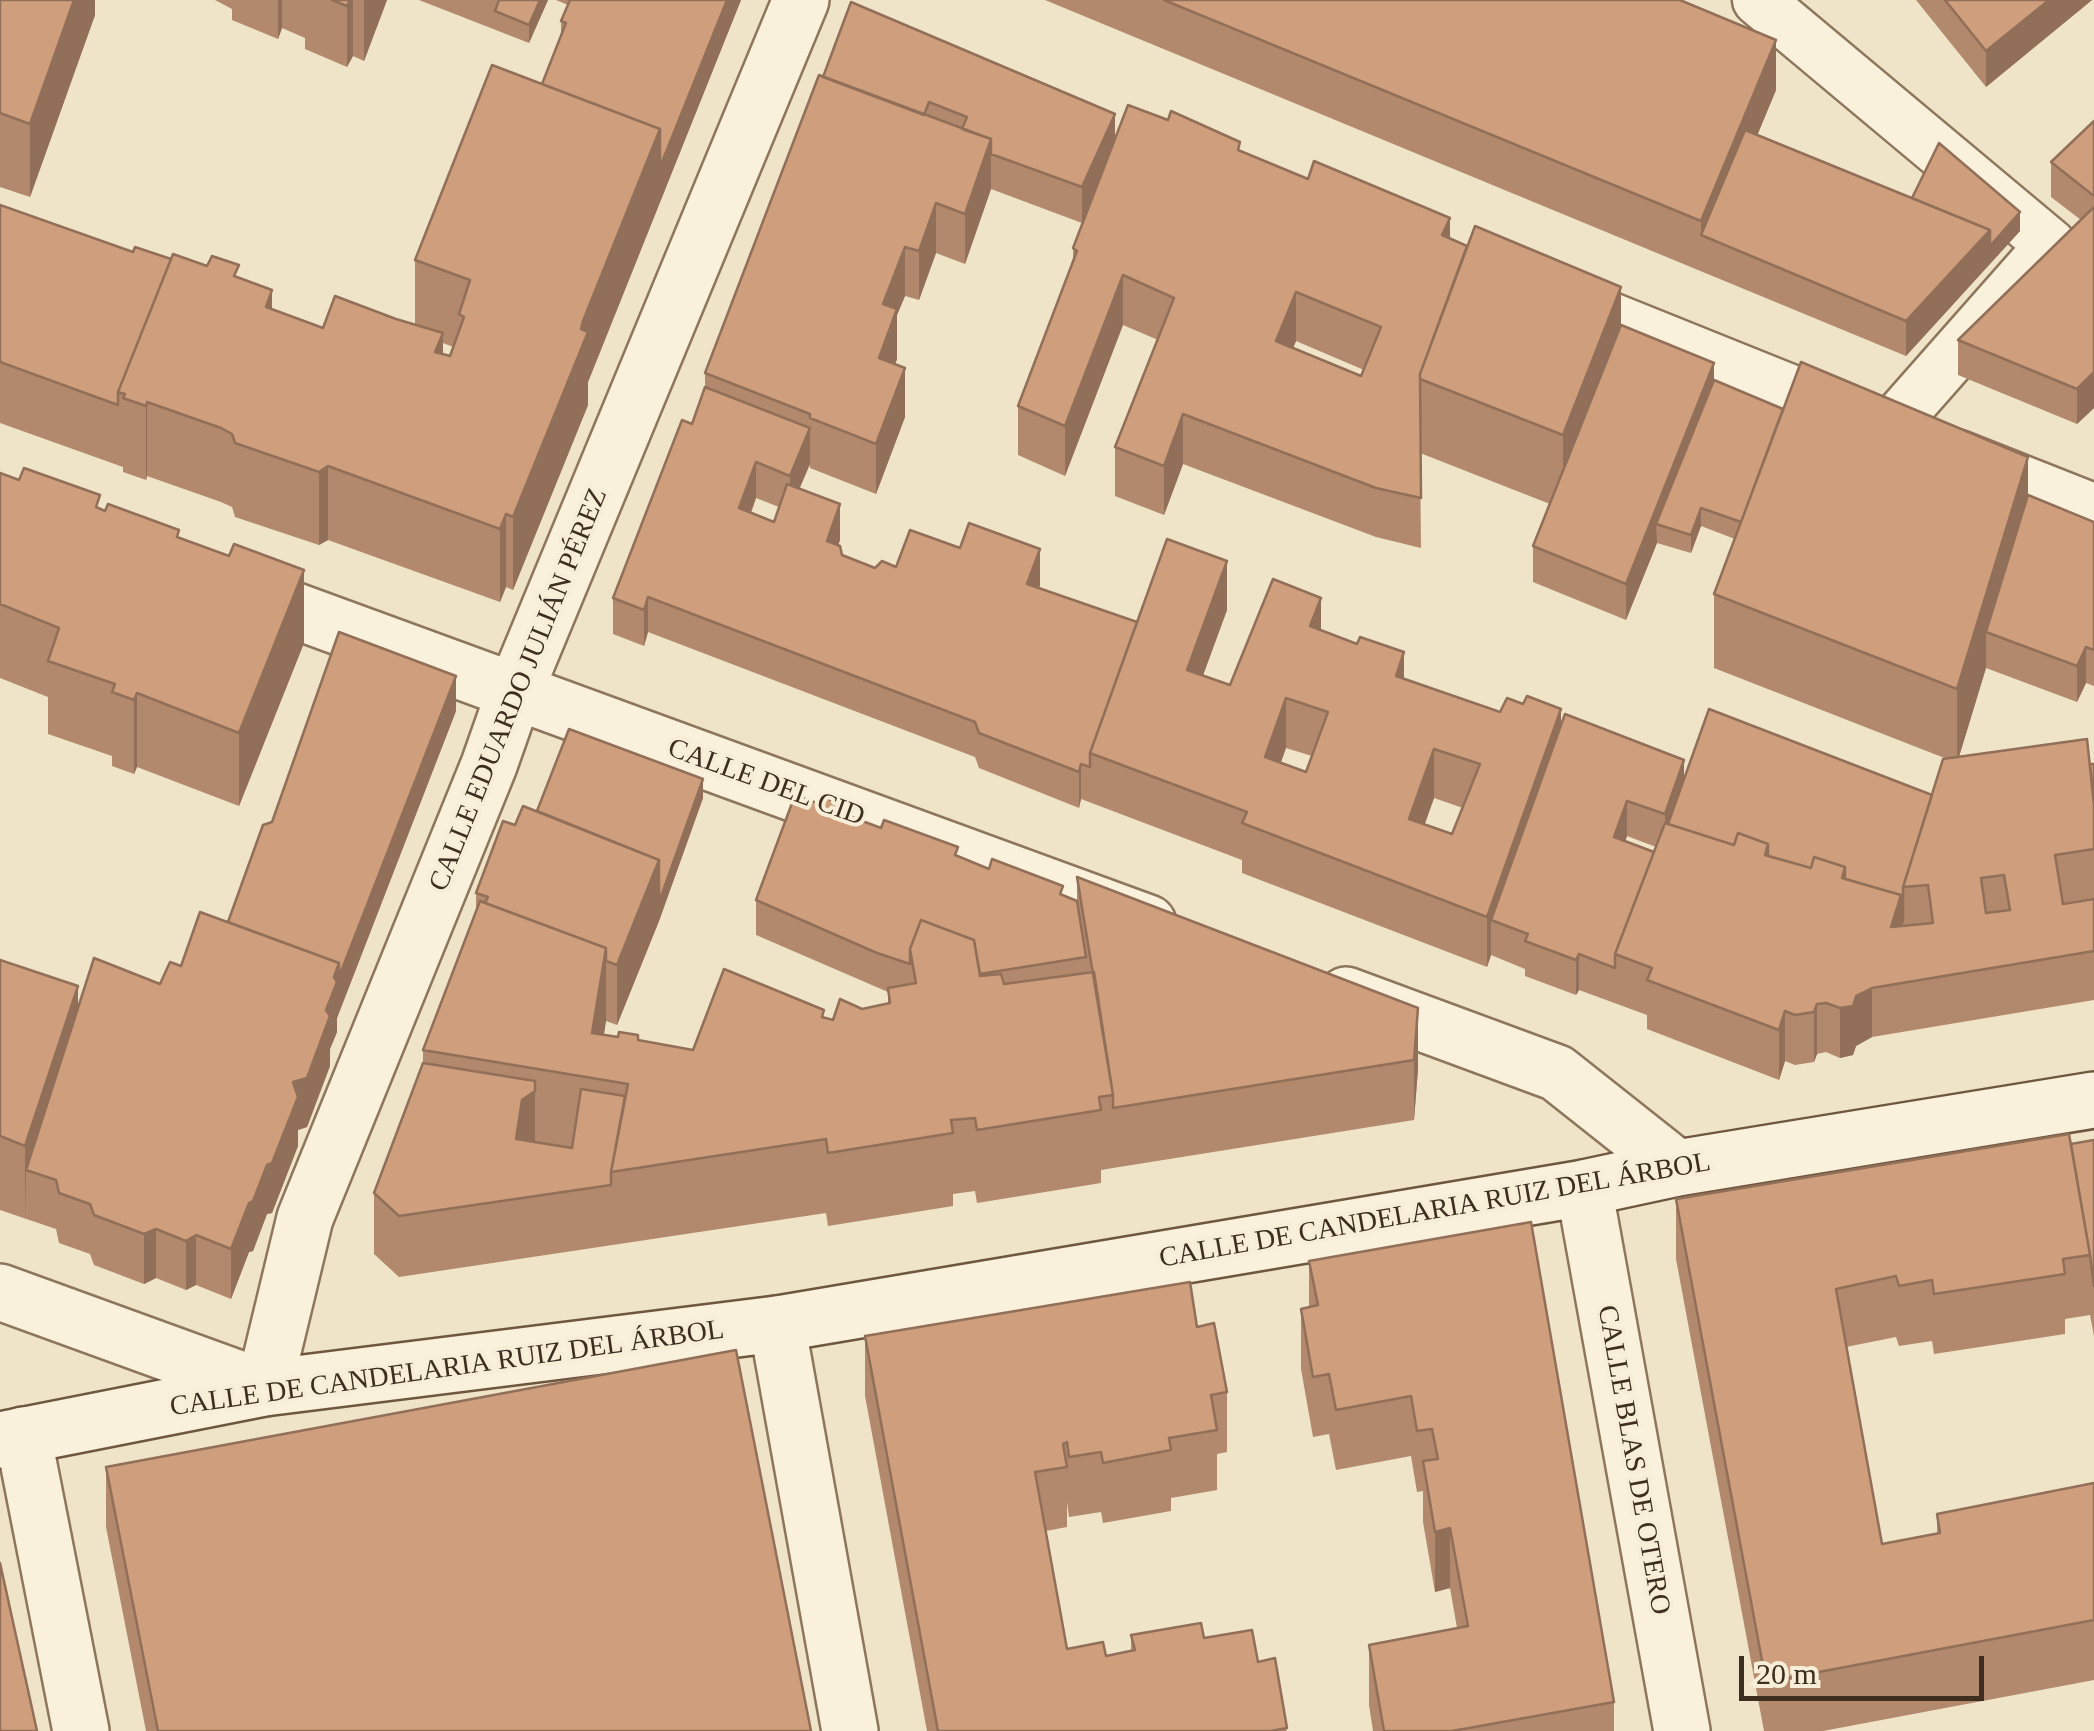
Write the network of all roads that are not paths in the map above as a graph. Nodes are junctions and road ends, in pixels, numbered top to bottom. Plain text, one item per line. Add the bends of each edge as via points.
1 (1758, 0) edge
2 (820, 6) edge
3 (1517, 283) edge
4 (1887, 431) junction
5 (2094, 512) edge
6 (186, 571) edge
7 (515, 691) junction
8 (1202, 942) edge
9 (1296, 977) edge
10 (2094, 1100) edge
11 (1677, 1168) junction
12 (1584, 1188) junction
13 (0, 1292) edge
14 (777, 1324) junction
15 (264, 1388) junction
16 (12, 1437) edge
17 (81, 1731) edge
18 (850, 1731) edge
19 (1682, 1731) edge

1 - 4 lane via 2052,245
2 - 7 street, CALLE EDUARDO JULIÁN PÉREZ
3 - 4 street
4 - 5 street
6 - 7 street, CALLE DEL CID
7 - 8 street, CALLE DEL CID
7 - 15 street, CALLE EDUARDO JULIÁN PÉREZ via 304,1218
9 - 11 street via 1557,1073
10 - 11 street, CALLE DE CANDELARIA RUIZ DEL ÁRBOL
11 - 12 street, CALLE DE CANDELARIA RUIZ DEL ÁRBOL
12 - 14 street, CALLE DE CANDELARIA RUIZ DEL ÁRBOL
12 - 19 street, CALLE BLAS DE OTERO
13 - 15 street
14 - 15 street, CALLE DE CANDELARIA RUIZ DEL ÁRBOL
14 - 18 street
15 - 16 street, CALLE DE CANDELARIA RUIZ DEL ÁRBOL
16 - 17 street

